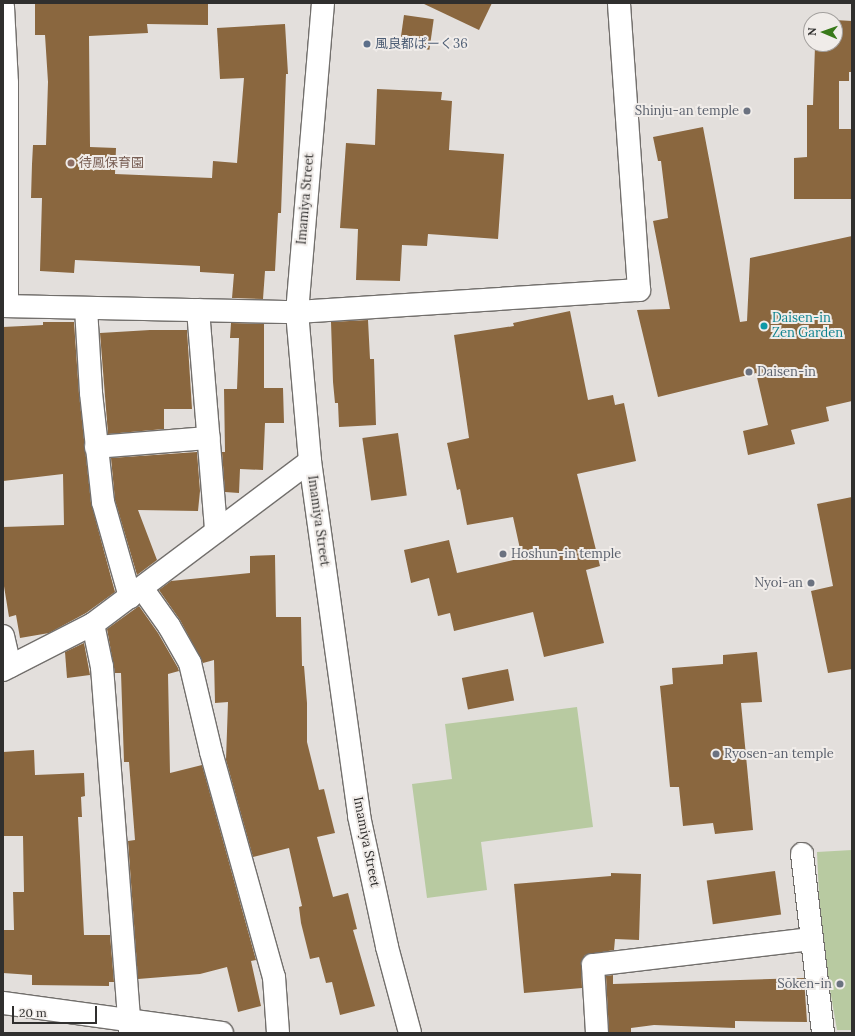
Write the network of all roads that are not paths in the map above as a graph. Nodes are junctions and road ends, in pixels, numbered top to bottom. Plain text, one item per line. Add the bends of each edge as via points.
1 (323, 3) edge
2 (619, 3) edge
3 (3, 7) edge
4 (5, 141) edge
5 (5, 306) edge
6 (86, 308) junction
7 (198, 310) junction
8 (297, 312) junction
9 (209, 438) junction
10 (96, 447) junction
11 (310, 461) junction
12 (216, 531) junction
13 (136, 592) junction
14 (93, 624) junction
15 (3, 636) edge
16 (6, 668) edge
17 (802, 854) dead end
18 (810, 939) junction
19 (3, 1003) edge
20 (130, 1026) edge
21 (222, 1033) edge
22 (278, 1033) edge
23 (410, 1033) edge
24 (597, 1033) edge
25 (824, 1033) edge

1 - 8 street, Imamiya Street
2 - 8 street via 639,290
3 - 4 street
4 - 5 street
5 - 6 street
6 - 7 street
6 - 10 street
7 - 8 street
7 - 9 street
8 - 11 street, Imamiya Street
9 - 10 street
9 - 12 street
10 - 13 street via 104,502
11 - 12 street
11 - 23 street, Imamiya Street via 360,816 387,947
12 - 13 street
13 - 14 street
13 - 22 street via 169,626 190,663 211,752 274,977
14 - 16 street
14 - 20 street via 102,667
15 - 16 street
17 - 18 street
18 - 24 street via 593,965
18 - 25 street
19 - 20 street
20 - 21 street

